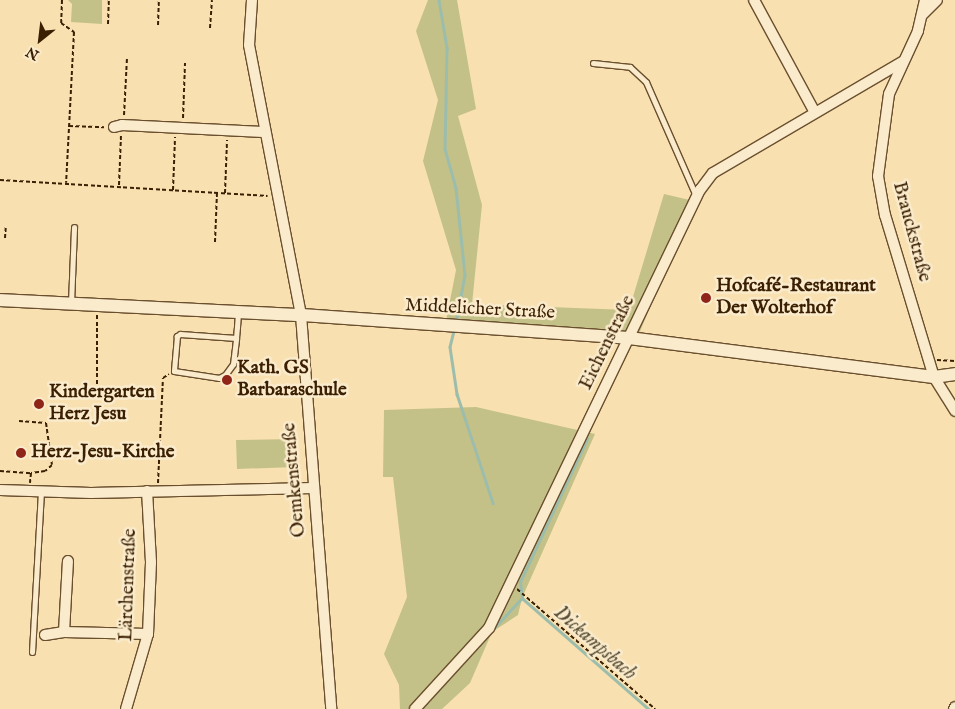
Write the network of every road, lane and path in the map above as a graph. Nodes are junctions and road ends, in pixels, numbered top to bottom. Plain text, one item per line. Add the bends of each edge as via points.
1 (62, 0) edge
2 (109, 0) edge
3 (159, 0) edge
4 (212, 0) edge
5 (252, 0) edge
6 (754, 0) edge
7 (925, 0) edge
8 (937, 0) edge
9 (922, 15) junction
10 (108, 24) dead end
11 (158, 25) dead end
12 (210, 28) dead end
13 (126, 58) dead end
14 (902, 62) junction
15 (185, 63) dead end
16 (593, 63) dead end
17 (815, 113) junction
18 (69, 126) junction
19 (120, 126) junction
20 (179, 128) junction
21 (228, 130) junction
22 (263, 132) junction
23 (0, 180) edge
24 (66, 183) junction
25 (119, 186) junction
26 (173, 190) junction
27 (217, 192) junction
28 (225, 192) junction
29 (276, 196) junction
30 (697, 196) junction
31 (6, 225) dead end
32 (74, 227) dead end
33 (5, 238) dead end
34 (215, 242) dead end
35 (0, 300) edge
36 (71, 304) junction
37 (96, 305) junction
38 (238, 312) junction
39 (301, 315) junction
40 (236, 338) junction
41 (629, 338) junction
42 (174, 371) junction
43 (955, 374) edge
44 (934, 376) junction
45 (97, 385) dead end
46 (955, 411) edge
47 (19, 421) dead end
48 (0, 471) edge
49 (31, 473) junction
50 (313, 488) junction
51 (0, 490) edge
52 (153, 491) junction
53 (30, 492) junction
54 (41, 492) junction
55 (68, 561) dead end
56 (512, 585) junction
57 (64, 632) junction
58 (148, 634) junction
59 (45, 635) dead end
60 (32, 652) dead end
61 (126, 709) edge
62 (332, 709) edge
63 (415, 709) edge
64 (655, 709) edge

1 - 18 path via 61,23 74,32
2 - 10 path
3 - 11 path
4 - 12 path
5 - 22 street, Oemkenstraße via 249,45
6 - 17 street
7 - 9 street, Brauckstraße
8 - 9 street
9 - 14 street, Brauckstraße
13 - 19 path
14 - 17 street, Eichenstraße
14 - 44 street, Brauckstraße via 889,94 878,176 885,215
15 - 20 path
16 - 30 lane via 630,67 646,82
17 - 30 street, Eichenstraße via 712,173
18 - 19 path
18 - 24 path
19 - 20 street
19 - 25 path
20 - 21 street
20 - 26 path
21 - 22 street
21 - 28 path
22 - 29 street, Oemkenstraße
23 - 24 path
24 - 25 path
25 - 26 path
26 - 27 path
27 - 28 path
27 - 34 path
28 - 29 path
29 - 39 street, Oemkenstraße
30 - 41 street, Eichenstraße
31 - 33 path
32 - 36 lane
35 - 36 street, Middelicher Straße
36 - 37 street, Middelicher Straße
37 - 38 street, Middelicher Straße
37 - 45 path
38 - 39 street, Middelicher Straße
38 - 40 lane
39 - 41 street, Middelicher Straße
39 - 50 street, Oemkenstraße
40 - 42 lane via 233,364 225,375 219,378
40 - 42 lane via 180,334 177,336
41 - 44 street, Middelicher Straße
41 - 56 street, Eichenstraße
42 - 52 path via 163,378
43 - 44 street, Middelicher Straße
44 - 46 street, Brauckstraße
47 - 49 path via 46,423 52,465 45,471
48 - 49 path
49 - 53 path
50 - 52 street
50 - 62 street, Oemkenstraße
51 - 53 street
52 - 54 street
52 - 58 street, Lärchenstraße
53 - 54 street
54 - 60 lane
55 - 57 street
56 - 63 street, Eichenstraße via 489,628
56 - 64 path
57 - 58 street
57 - 59 street
58 - 61 street, Lärchenstraße

